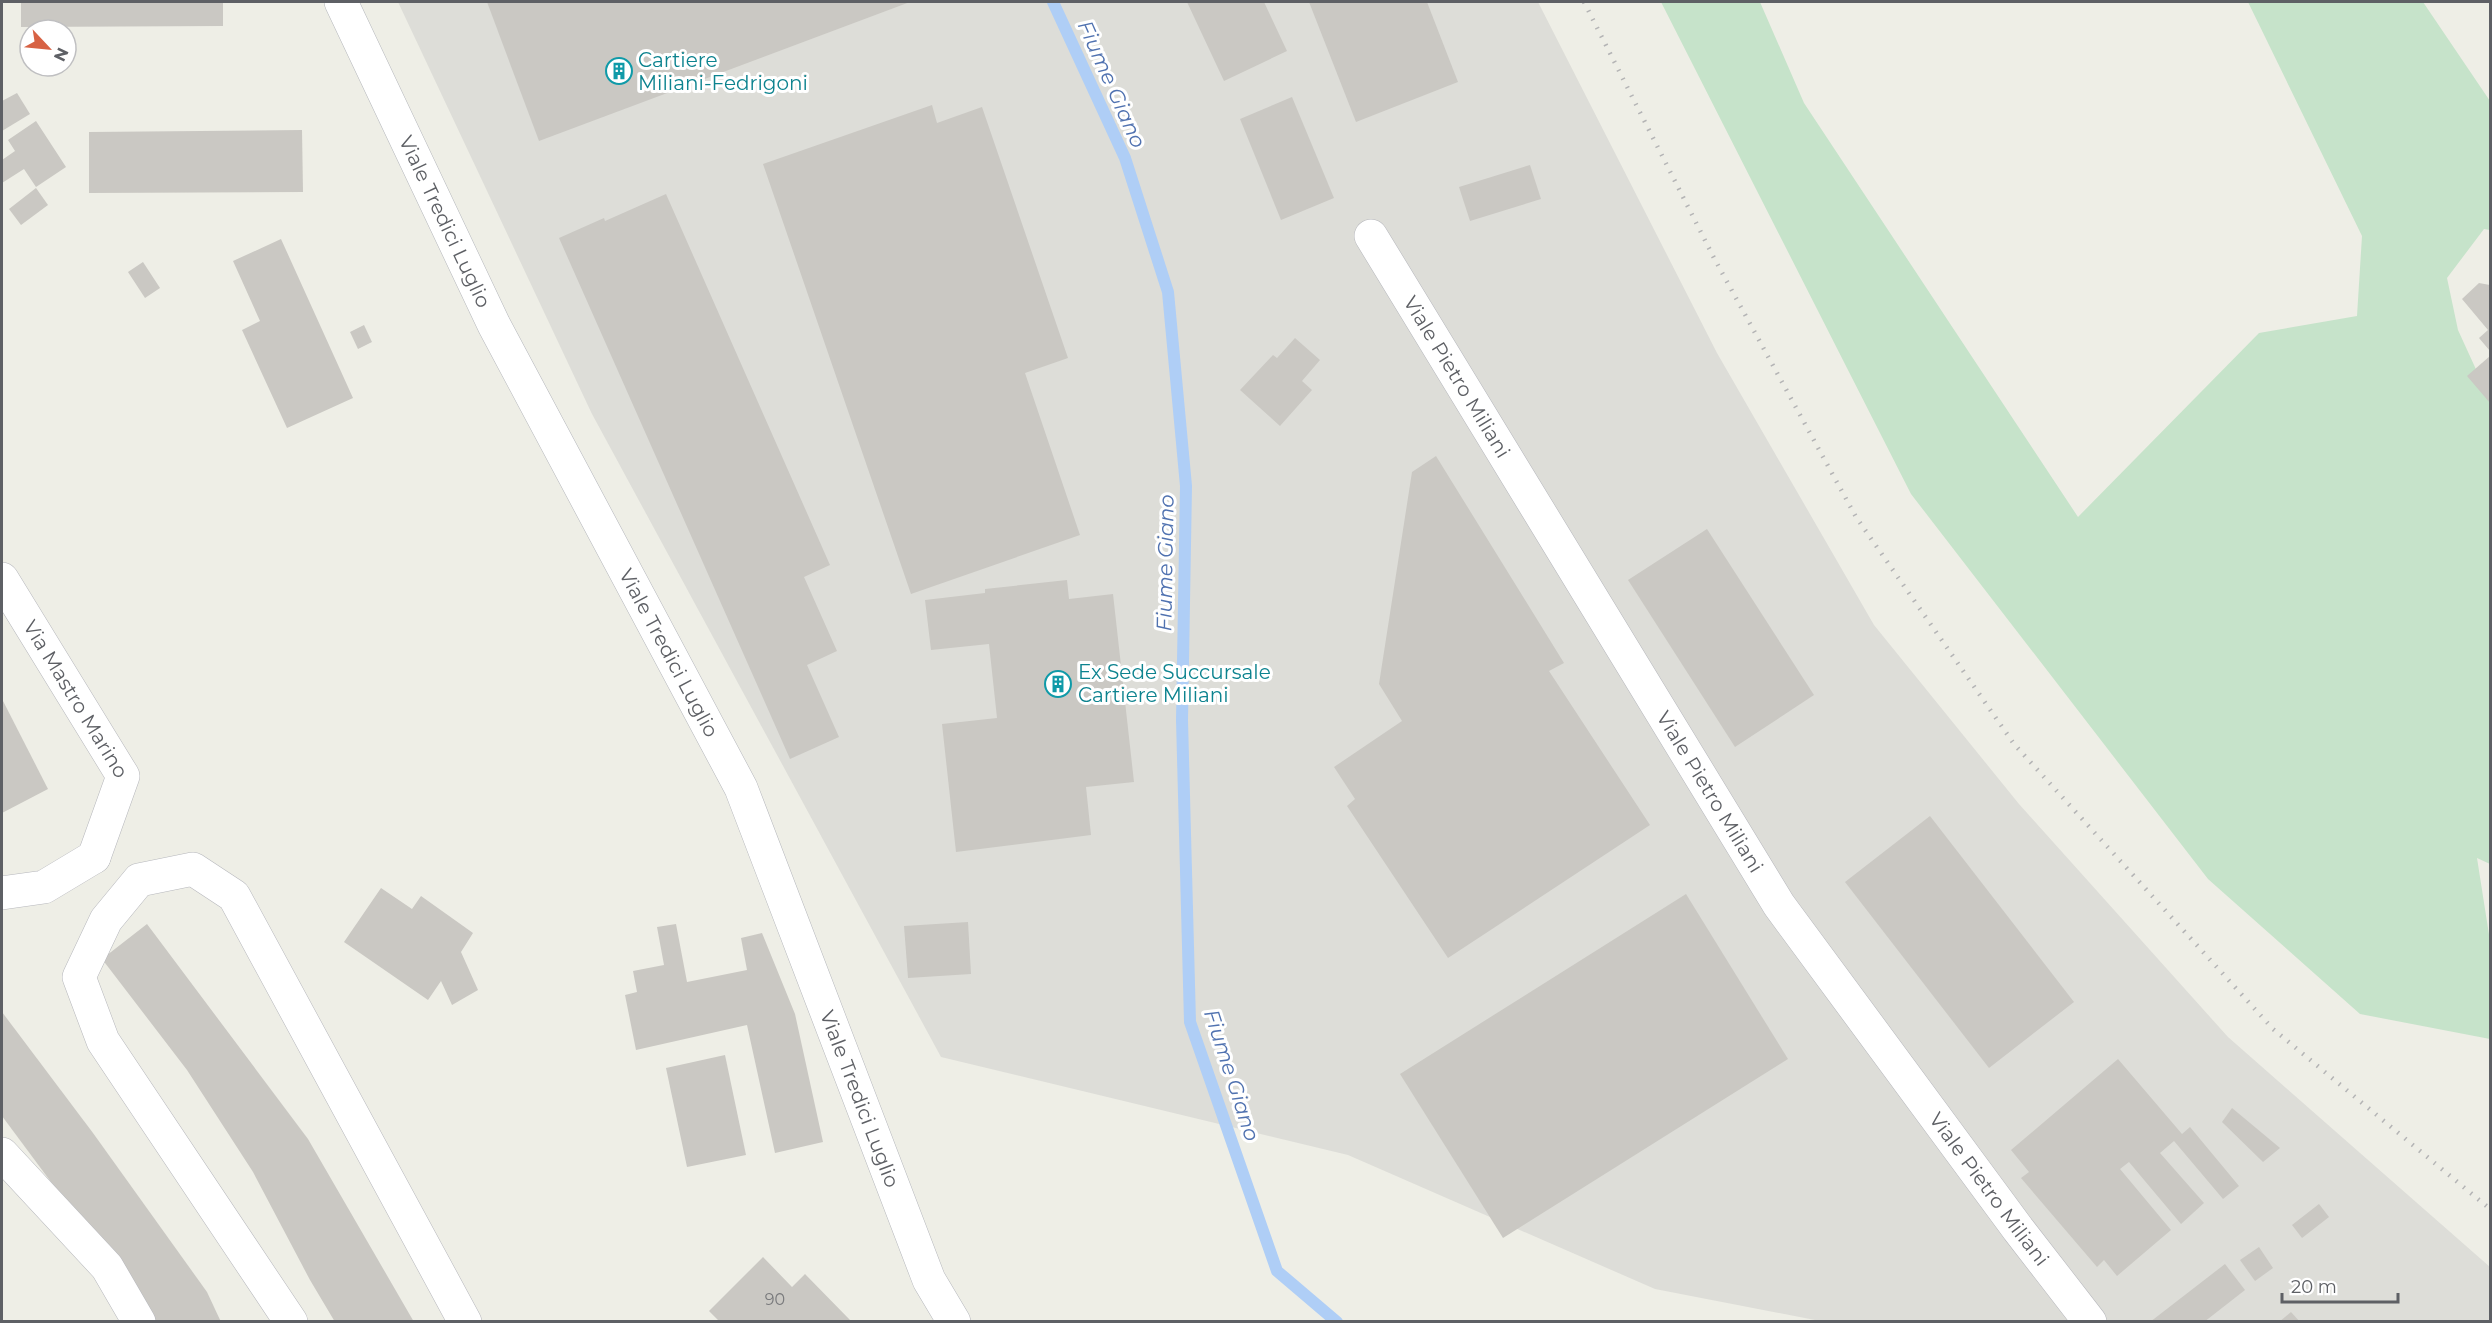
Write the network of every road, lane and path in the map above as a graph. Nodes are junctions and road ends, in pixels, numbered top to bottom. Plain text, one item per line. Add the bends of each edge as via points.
1 (341, 2) edge
2 (1371, 236) dead end
3 (2, 579) edge
4 (94, 857) junction
5 (140, 880) junction
6 (2, 893) edge
7 (2, 1154) edge
8 (139, 1322) edge
9 (291, 1322) edge
10 (465, 1322) edge
11 (954, 1322) edge
12 (2090, 1322) edge

1 - 11 street, Viale Tredici Luglio via 494,325 741,788 929,1280
2 - 12 street, Viale Pietro Miliani via 1779,905
3 - 4 street, Via Mastro Marino via 123,776
4 - 5 street
4 - 6 street via 44,887
5 - 9 street via 106,920 79,976 103,1041
5 - 10 street via 193,869 234,896
7 - 8 street via 107,1267

